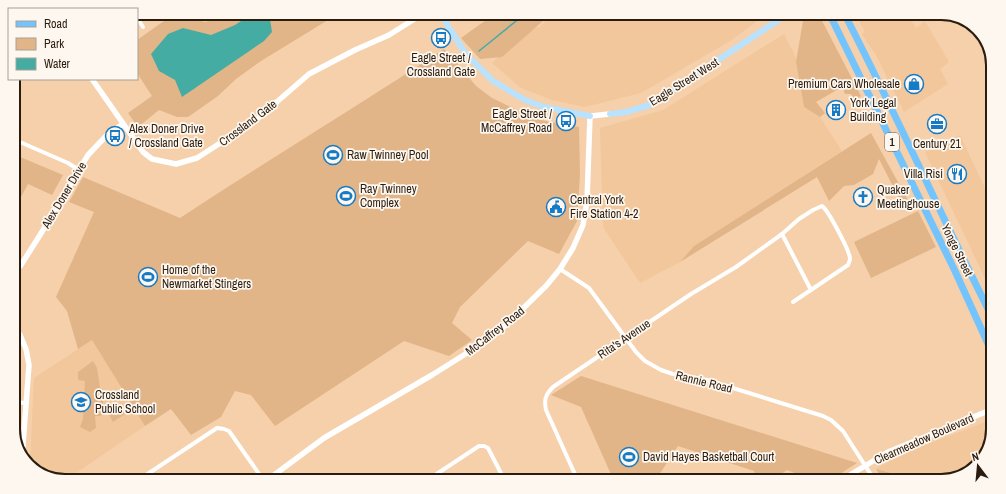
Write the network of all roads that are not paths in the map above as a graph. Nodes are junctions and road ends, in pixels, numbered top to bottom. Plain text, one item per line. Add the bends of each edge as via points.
1 (138, 20) edge
2 (413, 20) edge
3 (444, 20) edge
4 (778, 20) edge
5 (832, 20) edge
6 (847, 20) edge
7 (143, 27) dead end
8 (93, 80) edge
9 (610, 114) joint
10 (590, 116) junction
11 (123, 124) junction
12 (20, 143) edge
13 (79, 170) junction
14 (782, 234) junction
15 (20, 266) edge
16 (560, 269) junction
17 (810, 290) junction
18 (793, 302) dead end
19 (986, 305) edge
20 (20, 335) edge
21 (625, 339) junction
22 (986, 339) edge
23 (20, 403) edge
24 (26, 403) junction
25 (986, 412) edge
26 (23, 445) edge
27 (865, 465) junction
28 (147, 474) edge
29 (260, 474) edge
30 (275, 474) edge
31 (438, 474) edge
32 (501, 474) edge
33 (575, 474) edge
34 (851, 474) edge
35 (871, 474) edge

1 - 7 street
2 - 11 street, Crossland Gate via 389,35 309,74 256,120 197,158 176,164 152,158 143,152
3 - 10 main road, Eagle Street West via 465,53 492,81 525,100 544,107
4 - 9 main road, Eagle Street West via 650,105
5 - 22 main road, Yonge Street / 1
6 - 19 main road, Yonge Street / 1
8 - 11 street, Crossland Gate
9 - 10 street, Eagle Street West
10 - 16 street, McCaffrey Road via 587,201 583,224 573,248
11 - 13 street, Alex Doner Drive via 98,144
12 - 13 street
13 - 15 street, Alex Doner Drive
14 - 17 street
14 - 17 street, Rita's Avenue via 799,219 822,206 828,212 848,252 848,265
14 - 21 street, Rita's Avenue
16 - 21 street, Rannie Road via 589,288
16 - 30 street, McCaffrey Road via 528,305 483,343 324,438
17 - 18 street
20 - 24 street via 29,365
21 - 27 street, Rannie Road via 645,361 661,370 707,380 831,420 843,431
21 - 33 street, Rita's Avenue via 553,387 544,400 546,410
23 - 24 street
24 - 26 street
25 - 27 street, Clearmeadow Boulevard via 913,441
27 - 34 street, Clearmeadow Boulevard
27 - 35 street, Rannie Road
28 - 29 street via 217,428 229,432
31 - 32 street via 480,446 484,446 488,448

